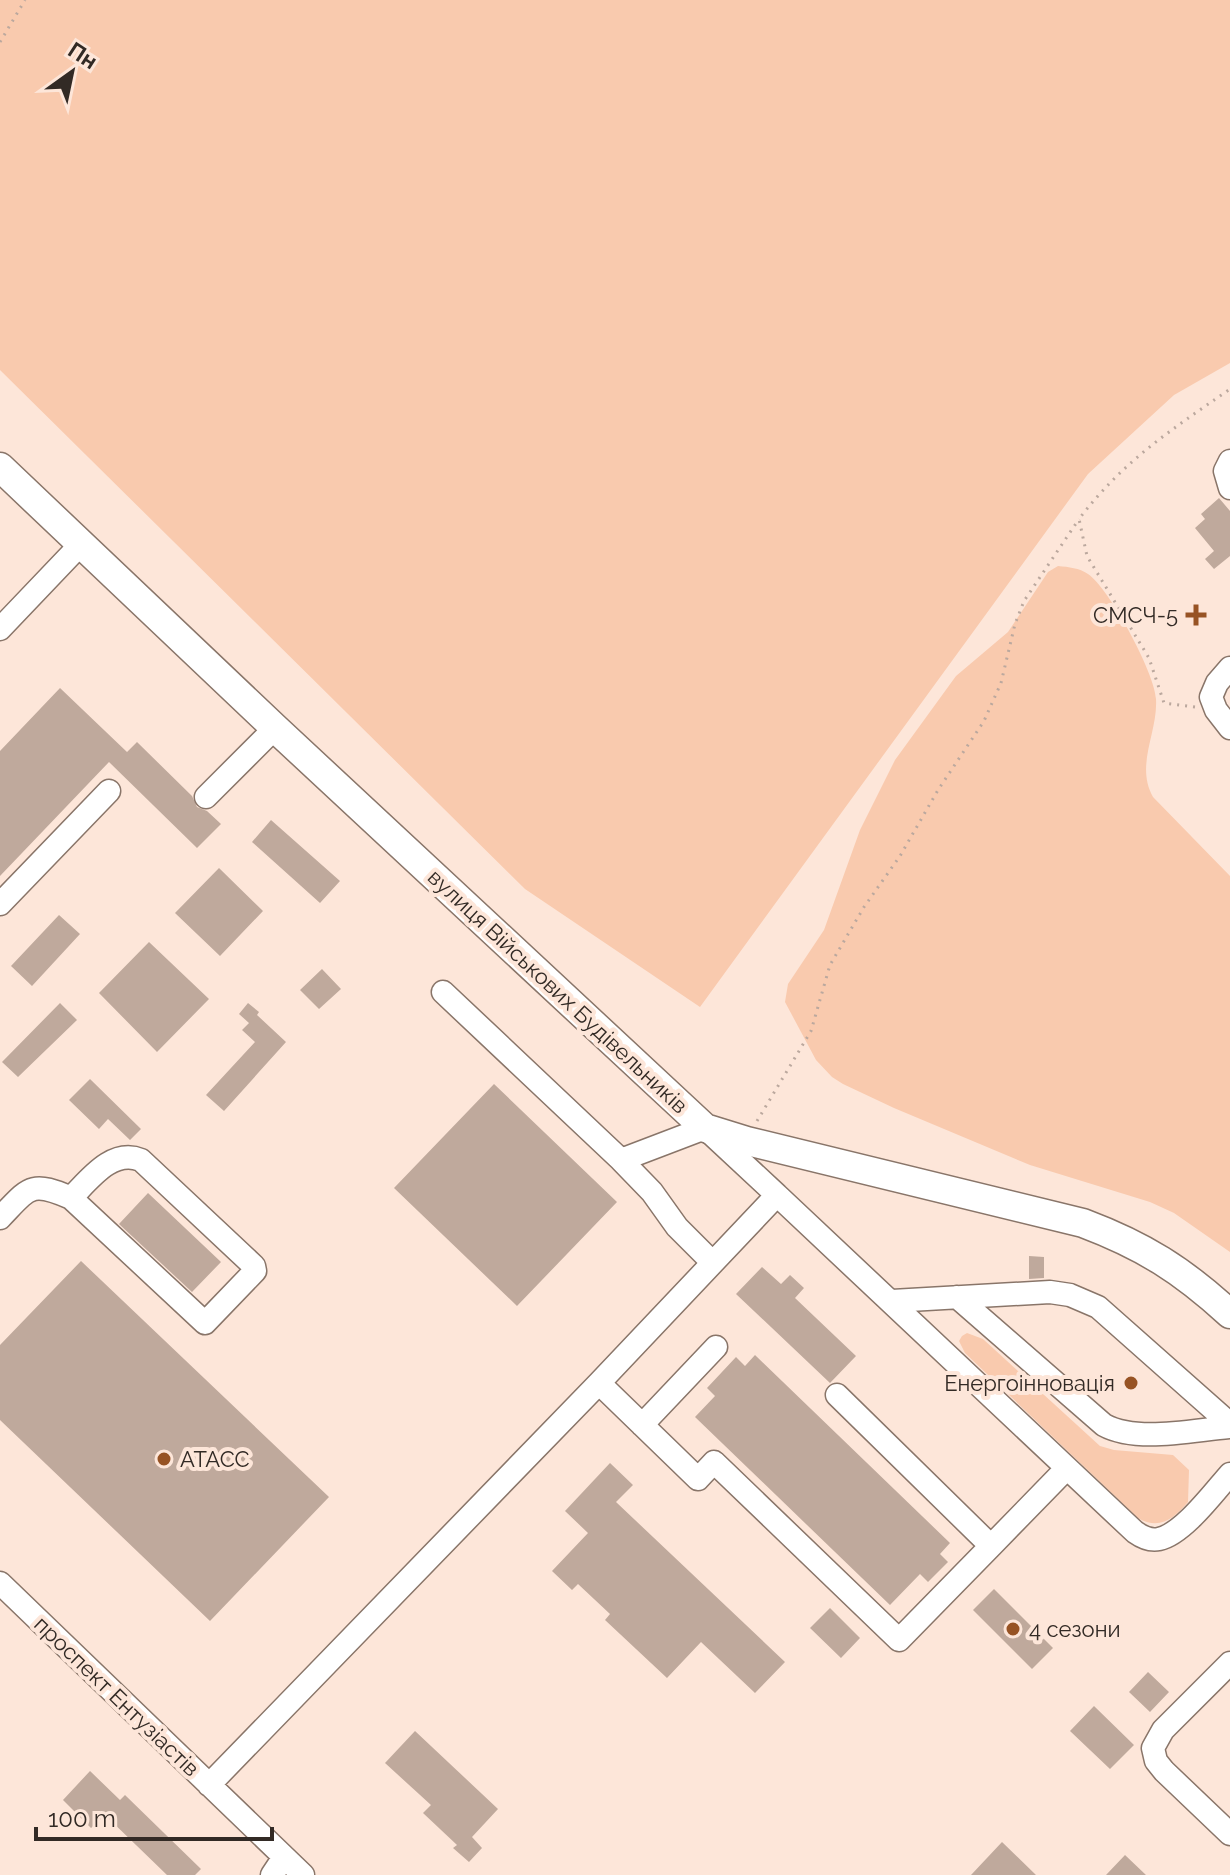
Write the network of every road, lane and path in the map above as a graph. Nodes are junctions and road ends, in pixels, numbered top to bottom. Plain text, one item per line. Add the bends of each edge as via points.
1 (25, 0) edge
2 (0, 42) edge
3 (1230, 389) edge
4 (1230, 461) edge
5 (0, 467) edge
6 (1230, 488) edge
7 (1079, 519) junction
8 (81, 544) junction
9 (0, 629) edge
10 (1230, 668) edge
11 (1216, 710) junction
12 (275, 728) junction
13 (1230, 728) edge
14 (109, 791) dead end
15 (206, 797) dead end
16 (0, 904) edge
17 (443, 992) dead end
18 (705, 1128) junction
19 (747, 1141) junction
20 (621, 1160) junction
21 (777, 1195) junction
22 (71, 1198) junction
23 (0, 1218) edge
24 (712, 1262) junction
25 (957, 1297) junction
26 (892, 1301) junction
27 (1230, 1314) edge
28 (716, 1347) dead end
29 (599, 1383) junction
30 (837, 1395) dead end
31 (642, 1425) junction
32 (1230, 1426) edge
33 (1067, 1468) junction
34 (1230, 1474) edge
35 (991, 1546) junction
36 (0, 1583) edge
37 (1230, 1663) edge
38 (209, 1785) junction
39 (1230, 1834) edge
40 (278, 1866) edge
41 (303, 1875) edge

1 - 2 path
3 - 7 path via 1135,457
4 - 6 street via 1225,471
5 - 8 main road, вулиця Військових Будівельників
7 - 11 path via 1087,556 1149,658 1164,703
7 - 19 path via 1024,601 1001,683 984,721 830,965 811,1031
8 - 9 street
8 - 12 main road, вулиця Військових Будівельників
10 - 11 street via 1211,697
11 - 13 street
12 - 15 street
12 - 18 main road, вулиця Військових Будівельників
14 - 16 street
17 - 20 street
18 - 19 main road, вулиця Військових Будівельників
18 - 20 street
18 - 21 street
19 - 27 main road, вулиця Військових Будівельників via 1083,1223 1158,1257
20 - 24 street
21 - 24 street
21 - 26 street
22 - 22 street via 109,1162 129,1156 141,1160 255,1271 202,1322
22 - 23 street via 34,1188
24 - 29 street
25 - 26 street
25 - 32 street via 1050,1292 1098,1307
25 - 32 street via 1113,1430 1133,1435
26 - 33 street
28 - 31 street
29 - 31 street
29 - 38 street
30 - 35 street
31 - 35 street via 698,1479 714,1462 899,1640
33 - 34 street via 1128,1527 1151,1540 1182,1526
33 - 35 street
36 - 38 street, проспект Ентузіастів
37 - 39 street via 1158,1735 1153,1748 1164,1771
38 - 40 street, проспект Ентузіастів
40 - 41 street, проспект Ентузіастів

